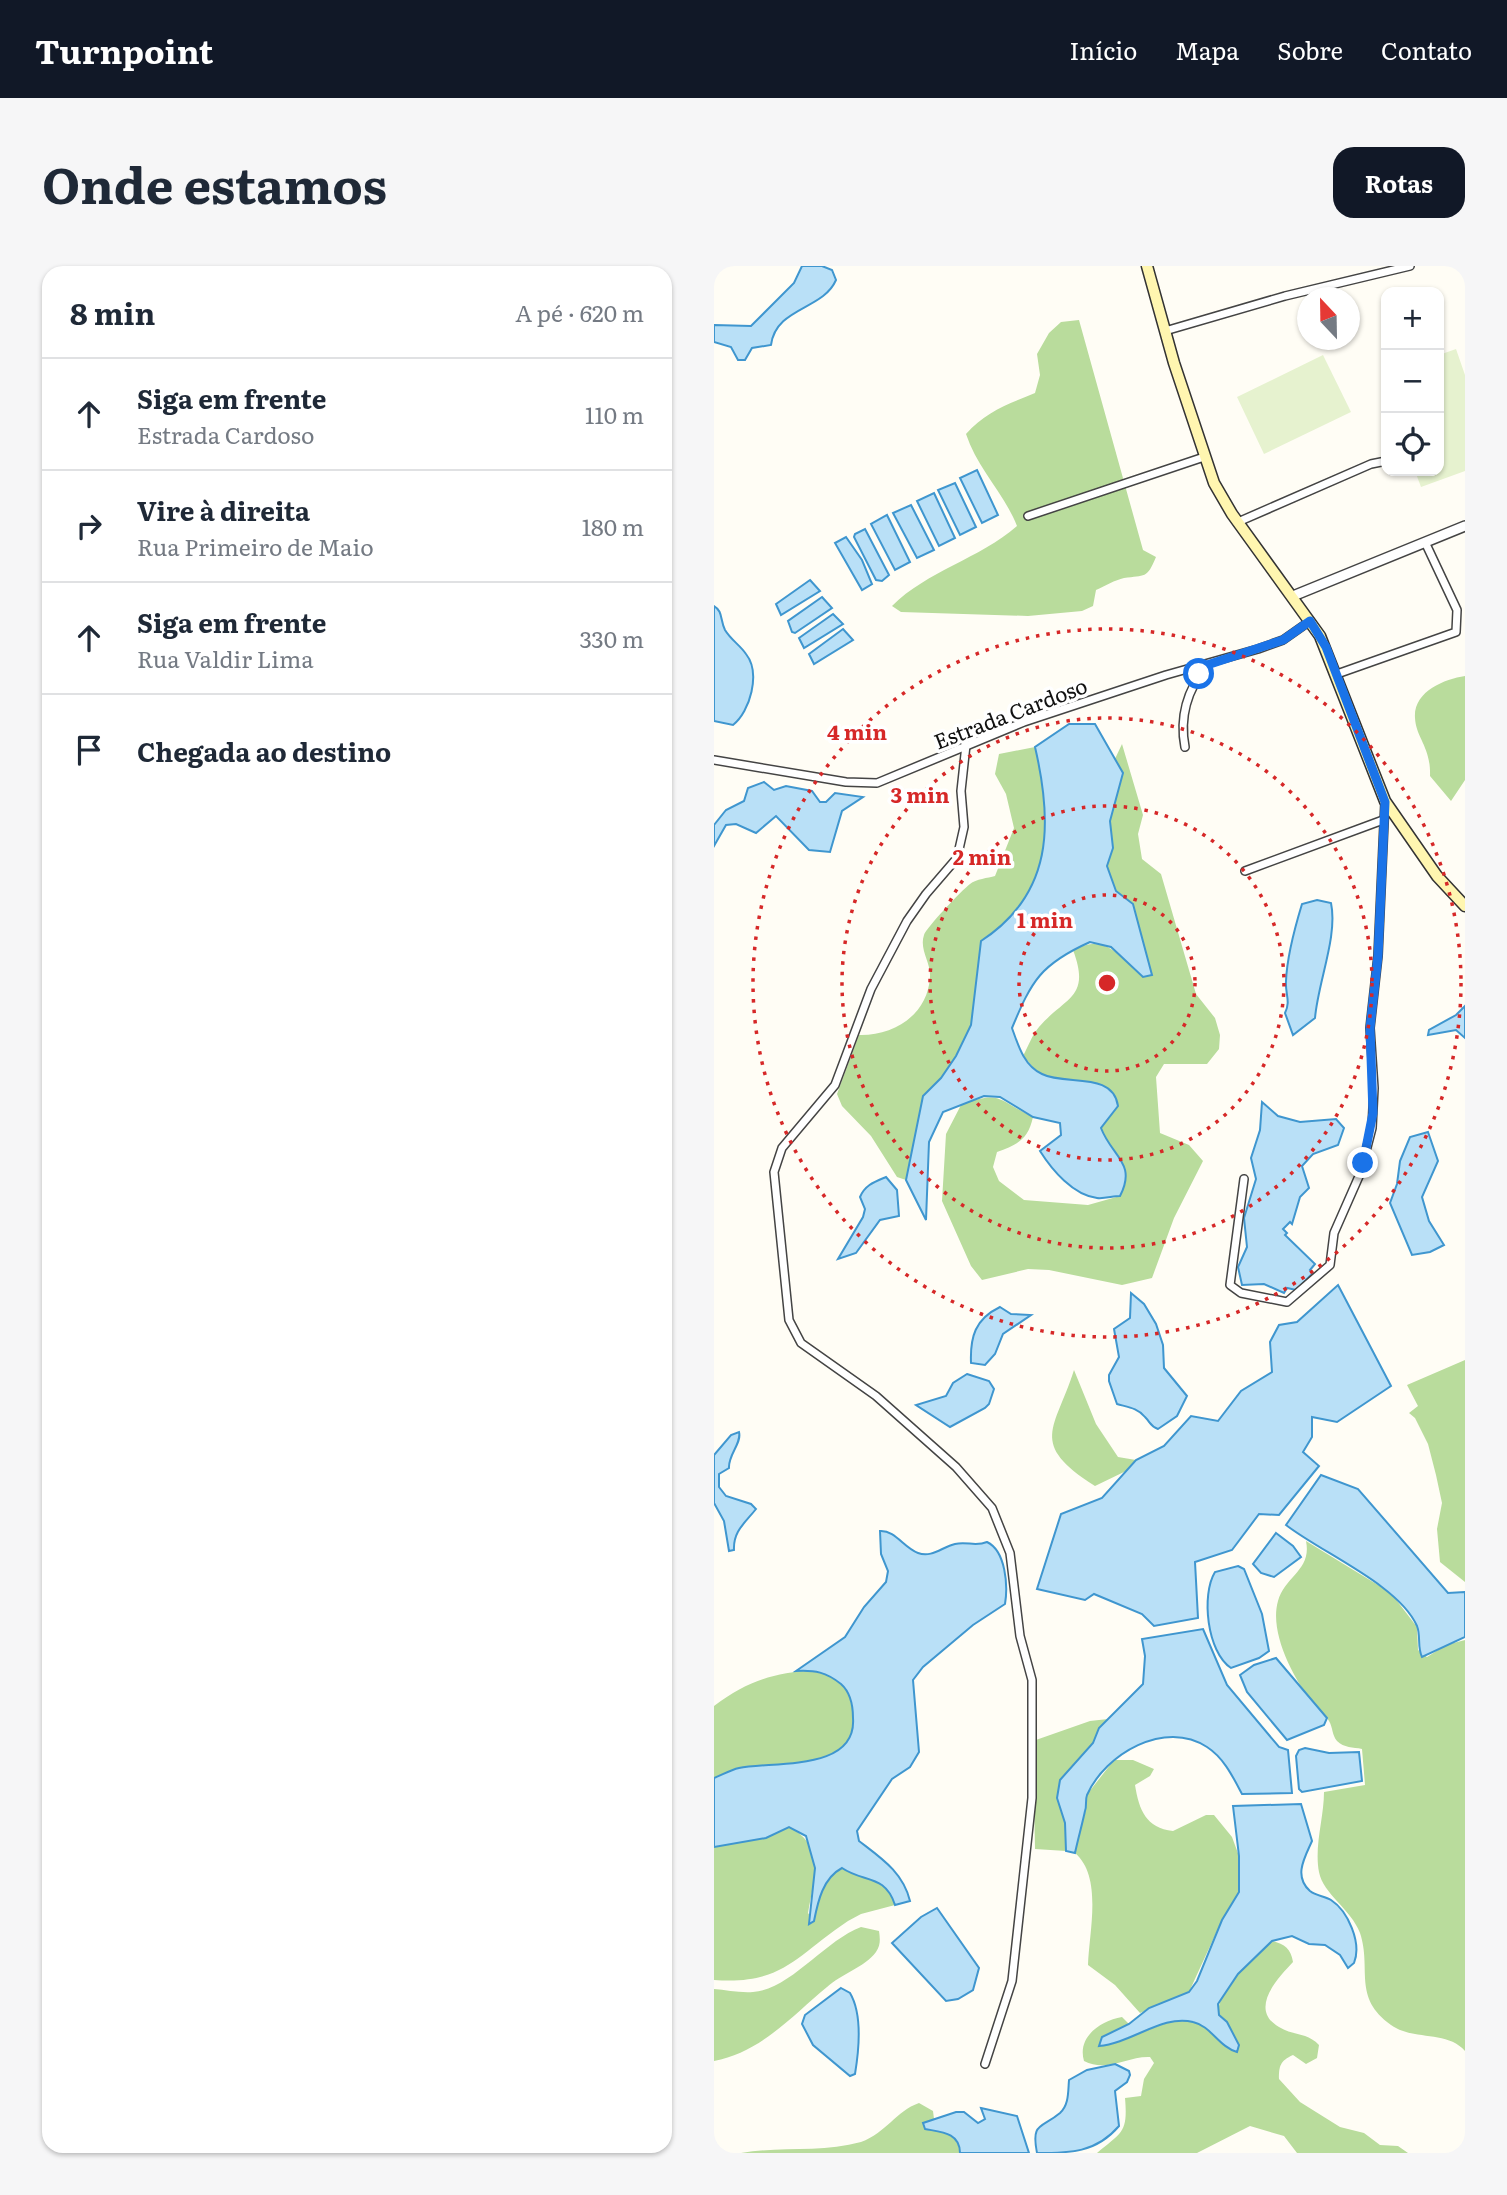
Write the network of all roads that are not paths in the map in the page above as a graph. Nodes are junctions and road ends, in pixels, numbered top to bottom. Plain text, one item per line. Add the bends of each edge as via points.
1 (1147, 266) edge
2 (1410, 266) edge
3 (1165, 331) junction
4 (1204, 457) junction
5 (1381, 462) edge
6 (1028, 516) dead end
7 (1238, 522) junction
8 (1465, 526) edge
9 (1425, 542) junction
10 (1293, 596) junction
11 (1310, 621) junction
12 (1207, 665) junction
13 (1337, 674) junction
14 (966, 745) junction
15 (1185, 747) dead end
16 (714, 760) edge
17 (1385, 802) junction
18 (1383, 820) junction
19 (1245, 871) dead end
20 (1465, 906) edge
21 (1244, 1179) dead end
22 (985, 2064) dead end

1 - 3 main road
2 - 3 street
3 - 4 main road
4 - 6 street
4 - 7 main road
5 - 7 street
7 - 10 main road
8 - 9 street
9 - 10 street
9 - 13 street via 1457,610 1456,632
10 - 11 main road
11 - 12 street, Estrada Cardoso via 1283,640
11 - 13 main road
12 - 14 street, Estrada Cardoso via 1096,698
12 - 15 street via 1182,717
13 - 17 main road
14 - 16 street, Estrada Cardoso via 902,775 868,784
14 - 22 street via 961,791 964,827 957,858 907,921 871,989 835,1086 782,1148 774,1172 789,1320 800,1343 876,1396 963,1474 992,1508 1010,1553 1017,1621 1032,1680 1032,1798 1012,1981
17 - 18 street
17 - 20 main road via 1437,876
18 - 19 street
18 - 21 street via 1370,1028 1373,1113 1363,1163 1337,1224 1330,1265 1281,1303 1234,1291 1231,1277

